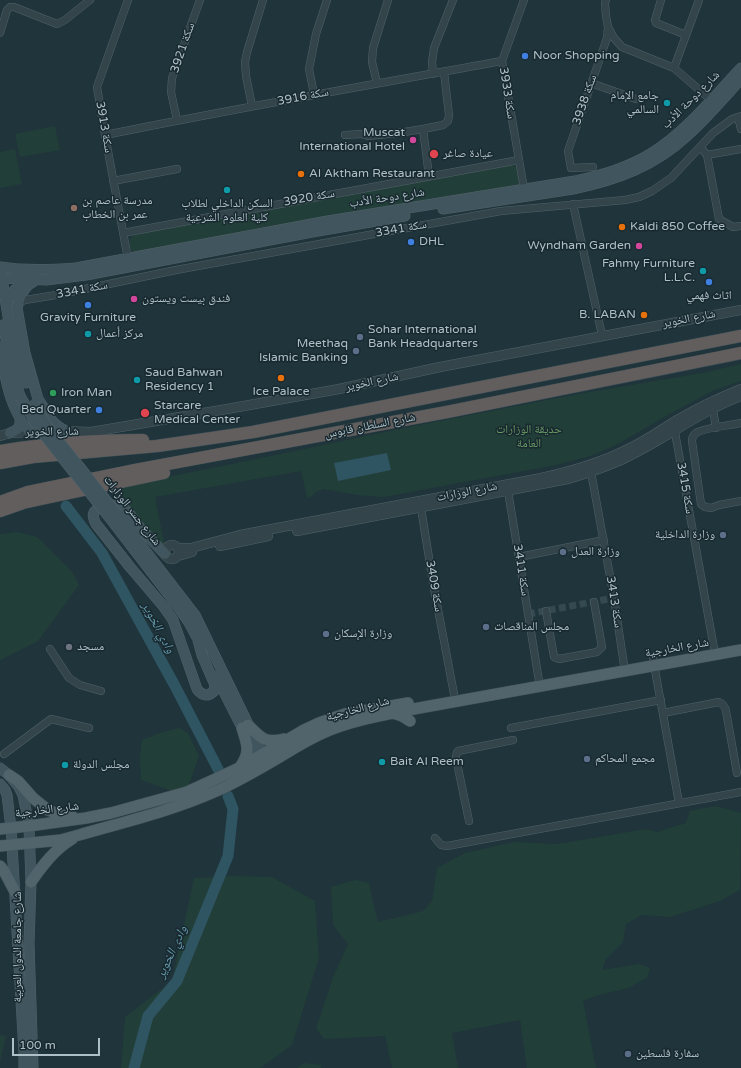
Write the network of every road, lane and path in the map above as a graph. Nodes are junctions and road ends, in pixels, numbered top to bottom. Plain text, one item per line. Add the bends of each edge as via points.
1 (90, 0) edge
2 (128, 0) edge
3 (200, 0) edge
4 (263, 0) edge
5 (327, 0) edge
6 (388, 0) edge
7 (454, 0) edge
8 (524, 0) edge
9 (606, 0) edge
10 (661, 0) edge
11 (699, 0) edge
12 (608, 27) junction
13 (0, 33) edge
14 (686, 35) junction
15 (622, 47) junction
16 (604, 49) junction
17 (502, 61) junction
18 (674, 68) junction
19 (741, 68) edge
20 (444, 72) junction
21 (433, 74) junction
22 (741, 79) edge
23 (377, 83) junction
24 (591, 83) junction
25 (314, 94) junction
26 (636, 99) dead end
27 (710, 100) junction
28 (252, 106) junction
29 (740, 116) edge
30 (177, 120) junction
31 (741, 129) edge
32 (422, 130) junction
33 (105, 135) junction
34 (345, 135) dead end
35 (700, 147) junction
36 (741, 149) edge
37 (707, 155) junction
38 (519, 160) junction
39 (593, 167) dead end
40 (177, 169) dead end
41 (429, 176) junction
42 (113, 181) junction
43 (524, 189) junction
44 (573, 204) junction
45 (741, 226) edge
46 (123, 233) junction
47 (128, 259) junction
48 (1, 267) edge
49 (1, 278) edge
50 (46, 280) junction
51 (30, 285) junction
52 (34, 298) junction
53 (18, 303) junction
54 (3, 308) edge
55 (741, 310) edge
56 (602, 335) junction
57 (741, 336) edge
58 (0, 347) edge
59 (741, 353) edge
60 (741, 390) edge
61 (741, 396) edge
62 (36, 402) junction
63 (712, 405) junction
64 (14, 407) junction
65 (20, 420) junction
66 (741, 424) edge
67 (674, 426) junction
68 (716, 428) junction
69 (66, 431) junction
70 (30, 432) junction
71 (5, 434) edge
72 (184, 442) junction
73 (251, 448) junction
74 (0, 451) edge
75 (613, 456) junction
76 (0, 463) edge
77 (591, 472) junction
78 (536, 479) junction
79 (508, 491) junction
80 (447, 496) junction
81 (741, 501) edge
82 (0, 502) edge
83 (421, 508) junction
84 (0, 511) edge
85 (113, 516) junction
86 (604, 540) junction
87 (178, 552) junction
88 (165, 554) joint
89 (519, 557) junction
90 (594, 602) dead end
91 (546, 611) dead end
92 (198, 640) junction
93 (741, 643) edge
94 (714, 648) junction
95 (50, 649) dead end
96 (741, 650) edge
97 (682, 661) junction
98 (651, 664) junction
99 (624, 665) junction
100 (601, 676) junction
101 (539, 681) junction
102 (564, 683) junction
103 (100, 691) dead end
104 (516, 691) junction
105 (454, 694) junction
106 (474, 699) junction
107 (660, 700) junction
108 (437, 705) junction
109 (412, 711) junction
110 (663, 713) junction
111 (245, 726) junction
112 (89, 728) dead end
113 (511, 728) dead end
114 (304, 730) junction
115 (513, 740) dead end
116 (4, 754) dead end
117 (259, 756) junction
118 (265, 766) junction
119 (239, 768) junction
120 (4, 771) edge
121 (737, 773) dead end
122 (0, 784) edge
123 (213, 787) junction
124 (741, 792) edge
125 (679, 803) junction
126 (125, 809) junction
127 (86, 818) junction
128 (128, 821) junction
129 (469, 821) dead end
130 (29, 826) junction
131 (5, 828) edge
132 (79, 835) junction
133 (435, 838) dead end
134 (30, 843) junction
135 (12, 844) junction
136 (0, 846) edge
137 (0, 866) edge
138 (31, 882) junction
139 (15, 892) junction
140 (24, 1068) edge
141 (33, 1068) edge

1 - 13 street via 57,24 10,7
2 - 33 street, سكة 3913 via 98,84
3 - 30 street, سكة 3921 via 172,78
4 - 28 street via 245,62
5 - 25 street via 316,34 309,69
6 - 23 street via 373,48 372,62
7 - 21 street via 434,48
8 - 17 street, سكة 3933
9 - 12 street, سكة 3938
10 - 14 street via 656,23
11 - 14 street
12 - 15 street, سكة 3938
12 - 16 street, سكة 3938
14 - 18 street
15 - 16 street via 612,44
15 - 18 street
16 - 24 street, سكة 3938
17 - 20 street, سكة 3916
17 - 38 street, سكة 3933
18 - 27 street
19 - 27 main road, شارع دوحة الأدب
20 - 21 street, سكة 3916
20 - 32 street via 448,122
21 - 23 street, سكة 3916
22 - 50 main road, شارع دوحة الأدب via 674,147 640,168 613,179 573,189 400,216 86,275
23 - 25 street, سكة 3916
24 - 26 street
24 - 39 street, سكة 3938 via 568,151 571,168
25 - 28 street, سكة 3916
27 - 43 main road, شارع دوحة الأدب via 670,140 634,162 599,176
28 - 30 street, سكة 3916
29 - 31 street
29 - 35 street, سكة 3341 via 724,124
30 - 33 street, سكة 3916
32 - 34 street via 368,136
32 - 41 street
33 - 42 street, سكة 3913
35 - 37 street
35 - 44 street, سكة 3341 via 671,178 639,197
36 - 37 street
37 - 45 street via 719,219 733,227
38 - 41 street, سكة 3920
38 - 43 street, سكة 3933
40 - 42 street
41 - 46 street, سكة 3920
42 - 46 street, سكة 3913
43 - 47 main road, شارع دوحة الأدب via 328,221
44 - 52 street, سكة 3341 via 501,211
44 - 56 street
46 - 47 street, سكة 3913
47 - 48 main road, شارع دوحة الأدب via 49,270
48 - 49 main road, شارع جسر الوزارات
49 - 50 main road, شارع دوحة الأدب
49 - 54 main road, شارع جسر الوزارات
50 - 51 main road
51 - 52 street via 28,292
51 - 53 main road via 21,294
51 - 54 main road via 18,286
52 - 53 street, سكة 3341
53 - 62 main road via 25,353
54 - 62 main road, شارع جسر الوزارات via 21,366
54 - 85 main road, شارع جسر الوزارات, bridge via 13,372 20,396 38,427
55 - 56 street, شارع الخوير
56 - 69 street, شارع الخوير via 339,389 91,432
57 - 72 highway, شارع السلطان قابوس via 253,432
58 - 64 main road
59 - 73 highway, شارع السلطان قابوس via 566,389
60 - 63 street, شارع الوزارات
61 - 63 street, شارع الوزارات
62 - 64 main road via 38,406 30,410 24,411
62 - 69 main road via 53,422
62 - 85 main road, شارع جسر الوزارات, bridge via 47,426
63 - 67 street, شارع الوزارات
63 - 68 street
64 - 65 main road
65 - 70 main road
65 - 71 main road via 20,426 16,430
66 - 68 street
67 - 75 street, شارع الوزارات
67 - 77 street, شارع الوزارات via 633,454
67 - 94 street, سكة 3415
68 - 81 street via 695,433 692,437 701,504 710,508
69 - 70 street, شارع الخوير
70 - 71 street, شارع الخوير
72 - 74 highway via 132,440 28,446
72 - 76 highway, شارع السلطان قابوس via 33,457
73 - 82 highway, شارع السلطان قابوس via 35,491
73 - 84 highway via 217,461 23,503
75 - 77 street via 593,467
75 - 78 street, شارع الوزارات via 595,464
77 - 79 street, شارع الوزارات
77 - 86 street, سكة 3413
78 - 79 street via 512,485
78 - 80 street, شارع الوزارات
79 - 83 street, شارع الوزارات
79 - 89 street, سكة 3411
80 - 83 street via 424,502
80 - 87 street, شارع الوزارات via 240,535
83 - 87 street, شارع الوزارات
83 - 105 street, سكة 3409
85 - 92 main road, شارع جسر الوزارات via 188,621
85 - 111 main road, شارع جسر الوزارات via 195,615
86 - 89 street
86 - 99 street, سكة 3413
87 - 88 street via 170,545
88 - 92 main road via 120,506 103,506 94,512 96,524 173,620 197,689 206,696 214,691 215,685
89 - 101 street, سكة 3411
90 - 91 street via 602,647 597,652 558,659 554,657
92 - 111 main road, شارع جسر الوزارات
93 - 94 main road, شارع الخارجية
94 - 96 main road via 735,647
94 - 97 main road
94 - 98 main road, شارع الخارجية
95 - 103 street via 69,678 80,685
96 - 97 main road, شارع الخارجية
97 - 98 main road, شارع الخارجية
98 - 99 main road via 628,667
98 - 100 main road, شارع الخارجية
98 - 107 street
99 - 100 main road
99 - 101 main road, شارع الخارجية
100 - 102 main road, شارع الخارجية
101 - 102 main road
101 - 104 main road
101 - 105 main road, شارع الخارجية
102 - 104 main road, شارع الخارجية
104 - 106 main road, شارع الخارجية
105 - 106 main road via 460,698
105 - 108 main road via 450,699
105 - 109 main road, شارع الخارجية
106 - 108 main road, شارع الخارجية
107 - 110 street
107 - 113 street
108 - 109 main road, شارع الخارجية
109 - 114 main road, شارع الخارجية via 345,714
109 - 118 main road, شارع الخارجية via 402,716 392,713 348,723 322,733
110 - 121 street via 719,702 722,704 726,711
110 - 125 street
111 - 114 main road via 261,738 272,741
111 - 117 main road, شارع جسر الوزارات
111 - 119 main road via 247,751
112 - 116 street via 52,719
114 - 117 main road, شارع الخارجية
115 - 129 street via 457,752 456,758
117 - 118 main road, شارع جسر الوزارات
117 - 119 main road, شارع الخارجية
118 - 123 main road, شارع الخارجية
119 - 123 main road, شارع الخارجية
120 - 127 main road via 48,810 60,815
120 - 130 main road, شارع جامعة الدول العربية via 23,795
122 - 131 main road, شارع جامعة الدول العربية via 7,795
123 - 126 main road, شارع الخارجية
123 - 128 main road, شارع الخارجية via 190,802
124 - 125 street
125 - 133 street via 447,846 441,845
126 - 127 main road, شارع الخارجية
126 - 128 main road
127 - 130 main road, شارع الخارجية
128 - 132 main road, شارع الخارجية
130 - 131 main road, شارع الخارجية
130 - 134 main road, شارع جامعة الدول العربية
131 - 135 main road, شارع جامعة الدول العربية
132 - 134 main road, شارع الخارجية via 61,840
132 - 138 main road via 49,856
134 - 135 main road, شارع الخارجية
134 - 138 main road, شارع جامعة الدول العربية
135 - 136 main road, شارع الخارجية
135 - 139 main road, شارع جامعة الدول العربية
137 - 139 main road
138 - 141 main road, شارع جامعة الدول العربية via 29,943
139 - 140 main road, شارع جامعة الدول العربية

